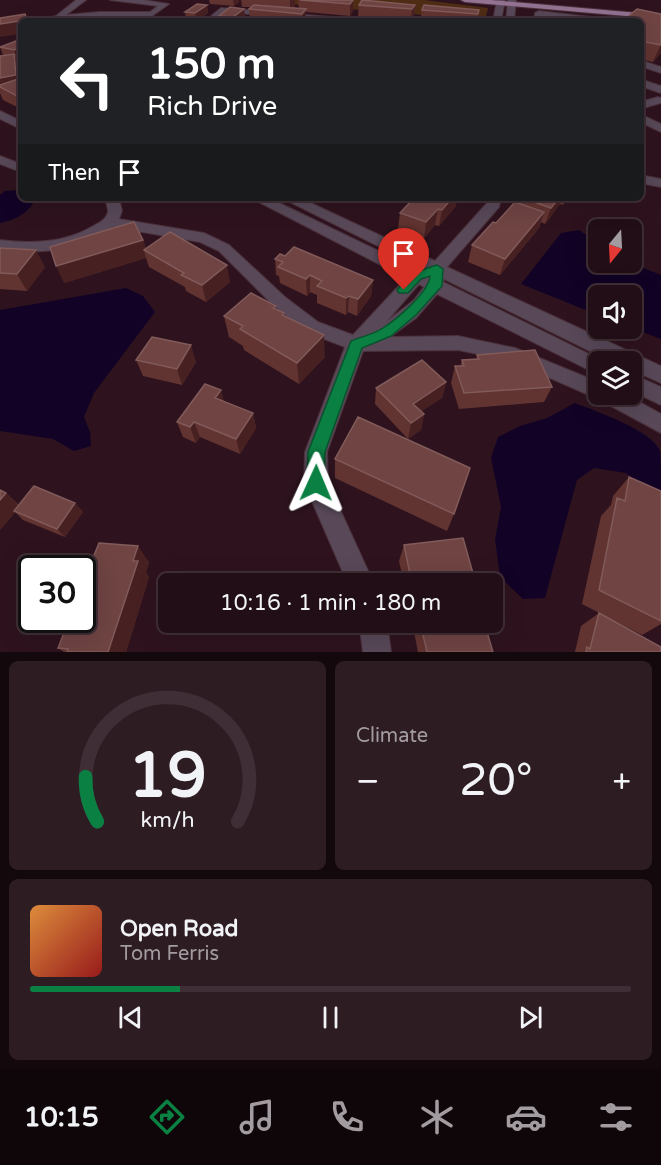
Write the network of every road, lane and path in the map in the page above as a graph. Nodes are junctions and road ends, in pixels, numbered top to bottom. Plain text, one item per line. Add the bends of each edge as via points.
1 (82, 0) edge
2 (114, 0) edge
3 (465, 0) edge
4 (512, 1) edge
5 (501, 2) edge
6 (206, 8) edge
7 (224, 10) junction
8 (661, 15) edge
9 (62, 18) edge
10 (91, 18) edge
11 (213, 18) edge
12 (320, 18) edge
13 (498, 18) edge
14 (510, 18) edge
15 (538, 18) edge
16 (576, 18) edge
17 (644, 25) edge
18 (661, 27) edge
19 (644, 64) edge
20 (659, 68) edge
21 (644, 77) edge
22 (661, 83) edge
23 (644, 85) edge
24 (659, 95) edge
25 (644, 104) edge
26 (0, 114) edge
27 (644, 119) edge
28 (18, 124) edge
29 (0, 129) edge
30 (661, 129) edge
31 (18, 136) edge
32 (0, 160) edge
33 (18, 167) edge
34 (644, 181) edge
35 (661, 183) edge
36 (113, 201) edge
37 (270, 201) edge
38 (295, 201) edge
39 (495, 201) edge
40 (110, 222) junction
41 (0, 245) edge
42 (417, 276) junction
43 (437, 278) junction
44 (531, 323) junction
45 (356, 344) junction
46 (590, 351) edge
47 (588, 360) edge
48 (642, 372) edge
49 (661, 375) edge
50 (642, 379) edge
51 (588, 387) edge
52 (661, 397) edge
53 (626, 405) edge
54 (661, 424) edge
55 (356, 573) edge
56 (374, 633) edge
57 (377, 652) edge

1 - 9 street via 71,6
2 - 10 street via 165,4 152,14
3 - 5 main road
4 - 5 main road
4 - 8 main road
4 - 14 street
5 - 13 street
6 - 7 street
7 - 11 street
7 - 12 street
15 - 16 street via 539,14
17 - 18 street
19 - 20 street
21 - 22 street
23 - 24 street
24 - 25 street
26 - 28 street
27 - 30 street
29 - 31 street
32 - 33 street
34 - 35 street
36 - 40 street via 115,211
37 - 42 street
38 - 43 street
39 - 43 street
40 - 41 street via 56,246 40,249
40 - 45 street via 204,238 224,248 312,327
42 - 43 street
42 - 45 street
43 - 44 street
43 - 45 street via 411,312 387,333
44 - 46 street
44 - 47 street
45 - 51 street via 458,343 515,355
45 - 55 street via 316,452 316,483
48 - 49 street
50 - 52 street
53 - 54 street
56 - 57 street

